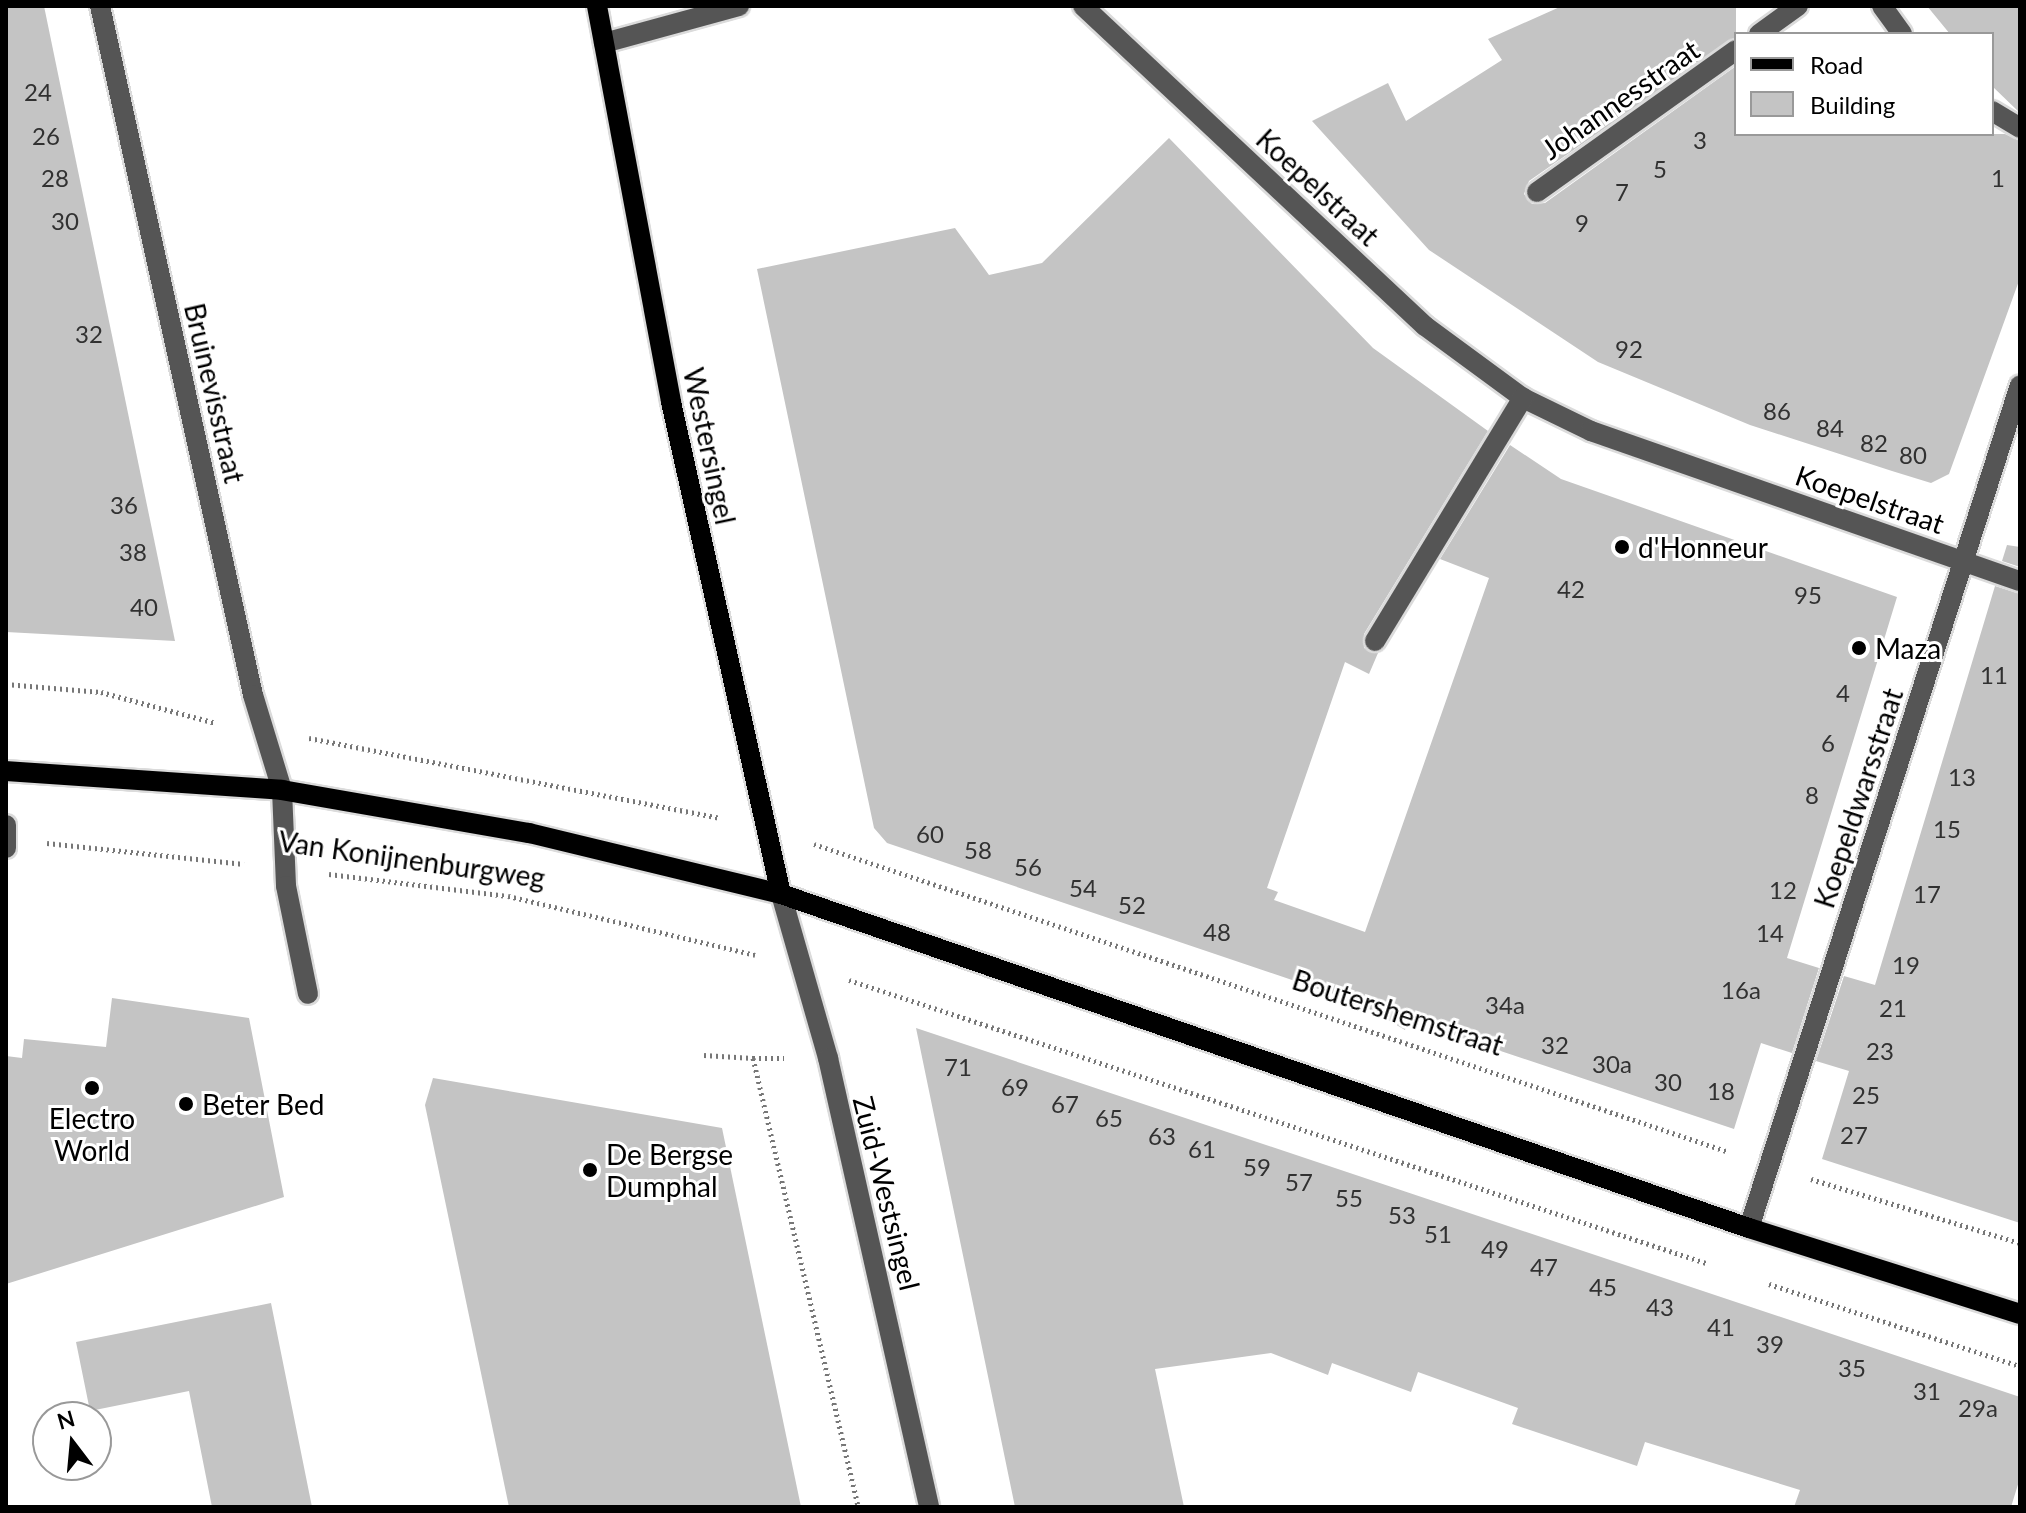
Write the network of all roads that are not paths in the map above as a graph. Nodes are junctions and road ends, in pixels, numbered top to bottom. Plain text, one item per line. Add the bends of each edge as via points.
1 (100, 6) edge
2 (597, 6) edge
3 (739, 6) edge
4 (1083, 6) edge
5 (1798, 6) edge
6 (1882, 6) edge
7 (1762, 32) edge
8 (1901, 32) edge
9 (604, 43) junction
10 (1734, 51) edge
11 (1994, 112) edge
12 (2020, 128) edge
13 (1537, 192) dead end
14 (2020, 385) edge
15 (1523, 398) junction
16 (1964, 562) junction
17 (2020, 581) edge
18 (1375, 641) dead end
19 (6, 771) edge
20 (282, 790) junction
21 (781, 894) junction
22 (308, 994) dead end
23 (1749, 1228) junction
24 (2020, 1314) edge
25 (929, 1507) edge

1 - 20 street, Bruinevisstraat via 261,729
2 - 9 main road, Westersingel
3 - 9 street
4 - 15 street, Koepelstraat via 1425,326
5 - 7 street
6 - 8 street
9 - 21 main road, Westersingel via 761,827
10 - 13 street, Johannesstraat
11 - 12 street
14 - 16 street, Koepeldwarsstraat
15 - 16 street, Koepelstraat via 1591,431
15 - 18 street
16 - 17 street, Koepelstraat
16 - 23 street, Koepeldwarsstraat
19 - 20 main road, Van Konijnenburgweg
20 - 21 main road, Van Konijnenburgweg via 529,833
20 - 22 street, Bruinevisstraat via 285,869
21 - 23 main road
21 - 25 street, Zuid-Westsingel via 805,967
23 - 24 main road

